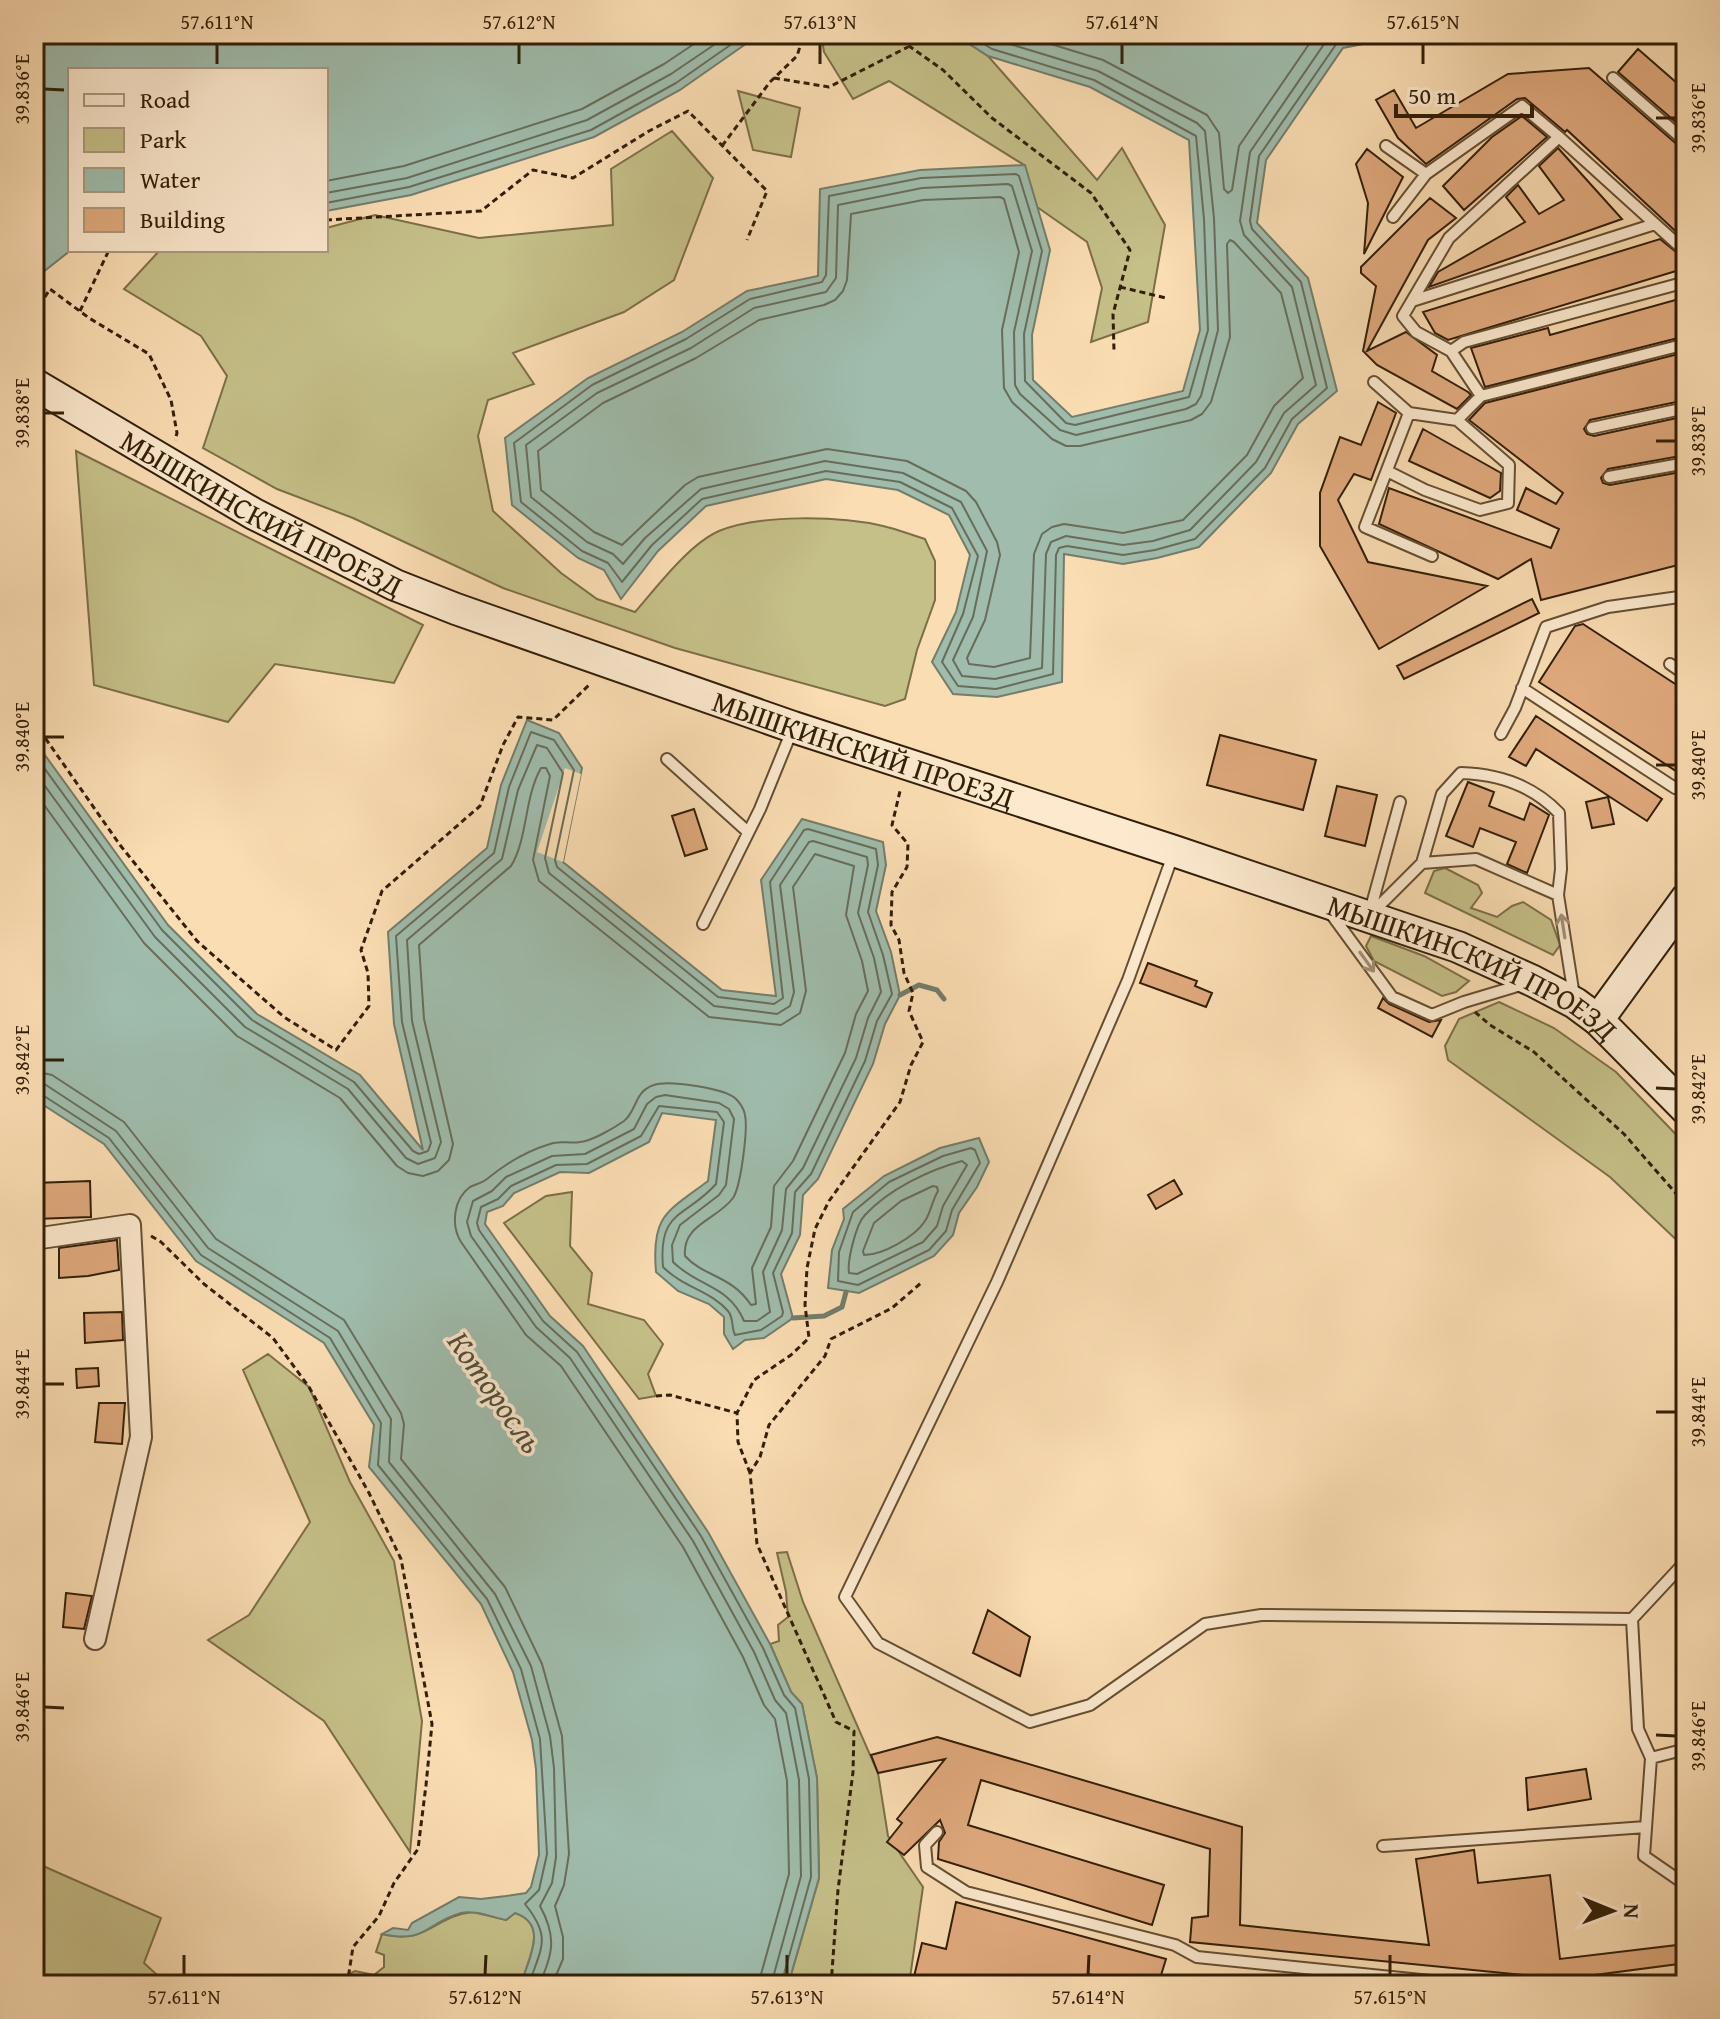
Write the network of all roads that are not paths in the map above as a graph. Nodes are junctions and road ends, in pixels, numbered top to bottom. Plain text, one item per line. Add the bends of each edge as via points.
1 (1613, 78) dead end
2 (1559, 137) junction
3 (1686, 142) edge
4 (1386, 146) dead end
5 (1426, 174) junction
6 (1393, 217) dead end
7 (1655, 224) junction
8 (1686, 252) edge
9 (1686, 282) edge
10 (1412, 301) junction
11 (1686, 344) edge
12 (1451, 351) junction
13 (1374, 382) dead end
14 (34, 384) edge
15 (1481, 396) junction
16 (1686, 408) edge
17 (1409, 413) junction
18 (1457, 420) junction
19 (1592, 428) dead end
20 (1686, 463) edge
21 (1387, 471) junction
22 (1609, 477) dead end
23 (1432, 556) dead end
24 (1686, 596) edge
25 (1670, 664) dead end
26 (1686, 675) edge
27 (1522, 688) junction
28 (793, 727) junction
29 (1501, 734) dead end
30 (667, 759) dead end
31 (1686, 779) edge
32 (1400, 802) dead end
33 (748, 832) junction
34 (1174, 851) junction
35 (1422, 863) junction
36 (1558, 895) junction
37 (1686, 899) edge
38 (1321, 900) junction
39 (1369, 916) junction
40 (703, 924) dead end
41 (1533, 981) junction
42 (1587, 1012) junction
43 (1686, 1109) edge
44 (34, 1239) edge
45 (1686, 1561) edge
46 (1632, 1619) junction
47 (95, 1639) dead end
48 (1686, 1749) edge
49 (1651, 1758) junction
50 (1646, 1827) junction
51 (937, 1832) dead end
52 (1383, 1846) dead end
53 (1686, 1885) edge
54 (1686, 1981) edge
55 (1470, 1985) edge
56 (1651, 1985) edge

1 - 3 lane
2 - 5 lane via 1522,106
2 - 7 lane
2 - 10 lane via 1449,238
4 - 5 lane
5 - 6 lane
7 - 8 lane
7 - 10 lane
9 - 12 lane via 1464,342
10 - 12 lane via 1403,316 1416,332
11 - 15 lane
12 - 15 lane
13 - 17 lane
14 - 28 main road, МЫШКИНСКИЙ ПРОЕЗД via 254,514 395,585
15 - 18 lane
16 - 19 lane
17 - 18 lane
17 - 21 lane
18 - 21 lane via 1509,465 1508,503 1480,510
20 - 22 lane
21 - 23 lane via 1365,527
24 - 27 lane via 1608,607 1546,627
25 - 26 lane
27 - 29 lane
27 - 31 lane via 1675,788
28 - 33 lane
28 - 34 main road, МЫШКИНСКИЙ ПРОЕЗД
30 - 33 lane
32 - 39 lane
33 - 40 lane
34 - 38 main road, МЫШКИНСКИЙ ПРОЕЗД
34 - 46 lane via 1128,980 997,1282 845,1597 878,1643 1030,1722 1090,1705 1205,1624 1261,1615
35 - 36 lane via 1476,859
35 - 36 lane via 1442,794 1461,773 1489,774 1526,788 1559,813
35 - 39 lane
42 -> 36 lane
37 - 42 main road
38 - 39 main road, МЫШКИНСКИЙ ПРОЕЗД
38 -> 41 lane via 1392,997 1432,1015
39 - 41 main road, МЫШКИНСКИЙ ПРОЕЗД
41 - 42 main road, МЫШКИНСКИЙ ПРОЕЗД
42 - 43 main road, МЫШКИНСКИЙ ПРОЕЗД
44 - 47 street via 130,1225 141,1437
45 - 46 lane
46 - 49 lane via 1638,1729
48 - 49 lane
49 - 50 lane
50 - 52 lane
50 - 53 lane via 1644,1856
51 - 55 lane via 925,1845 927,1867 966,1892 1175,1945 1197,1957
54 - 56 lane

